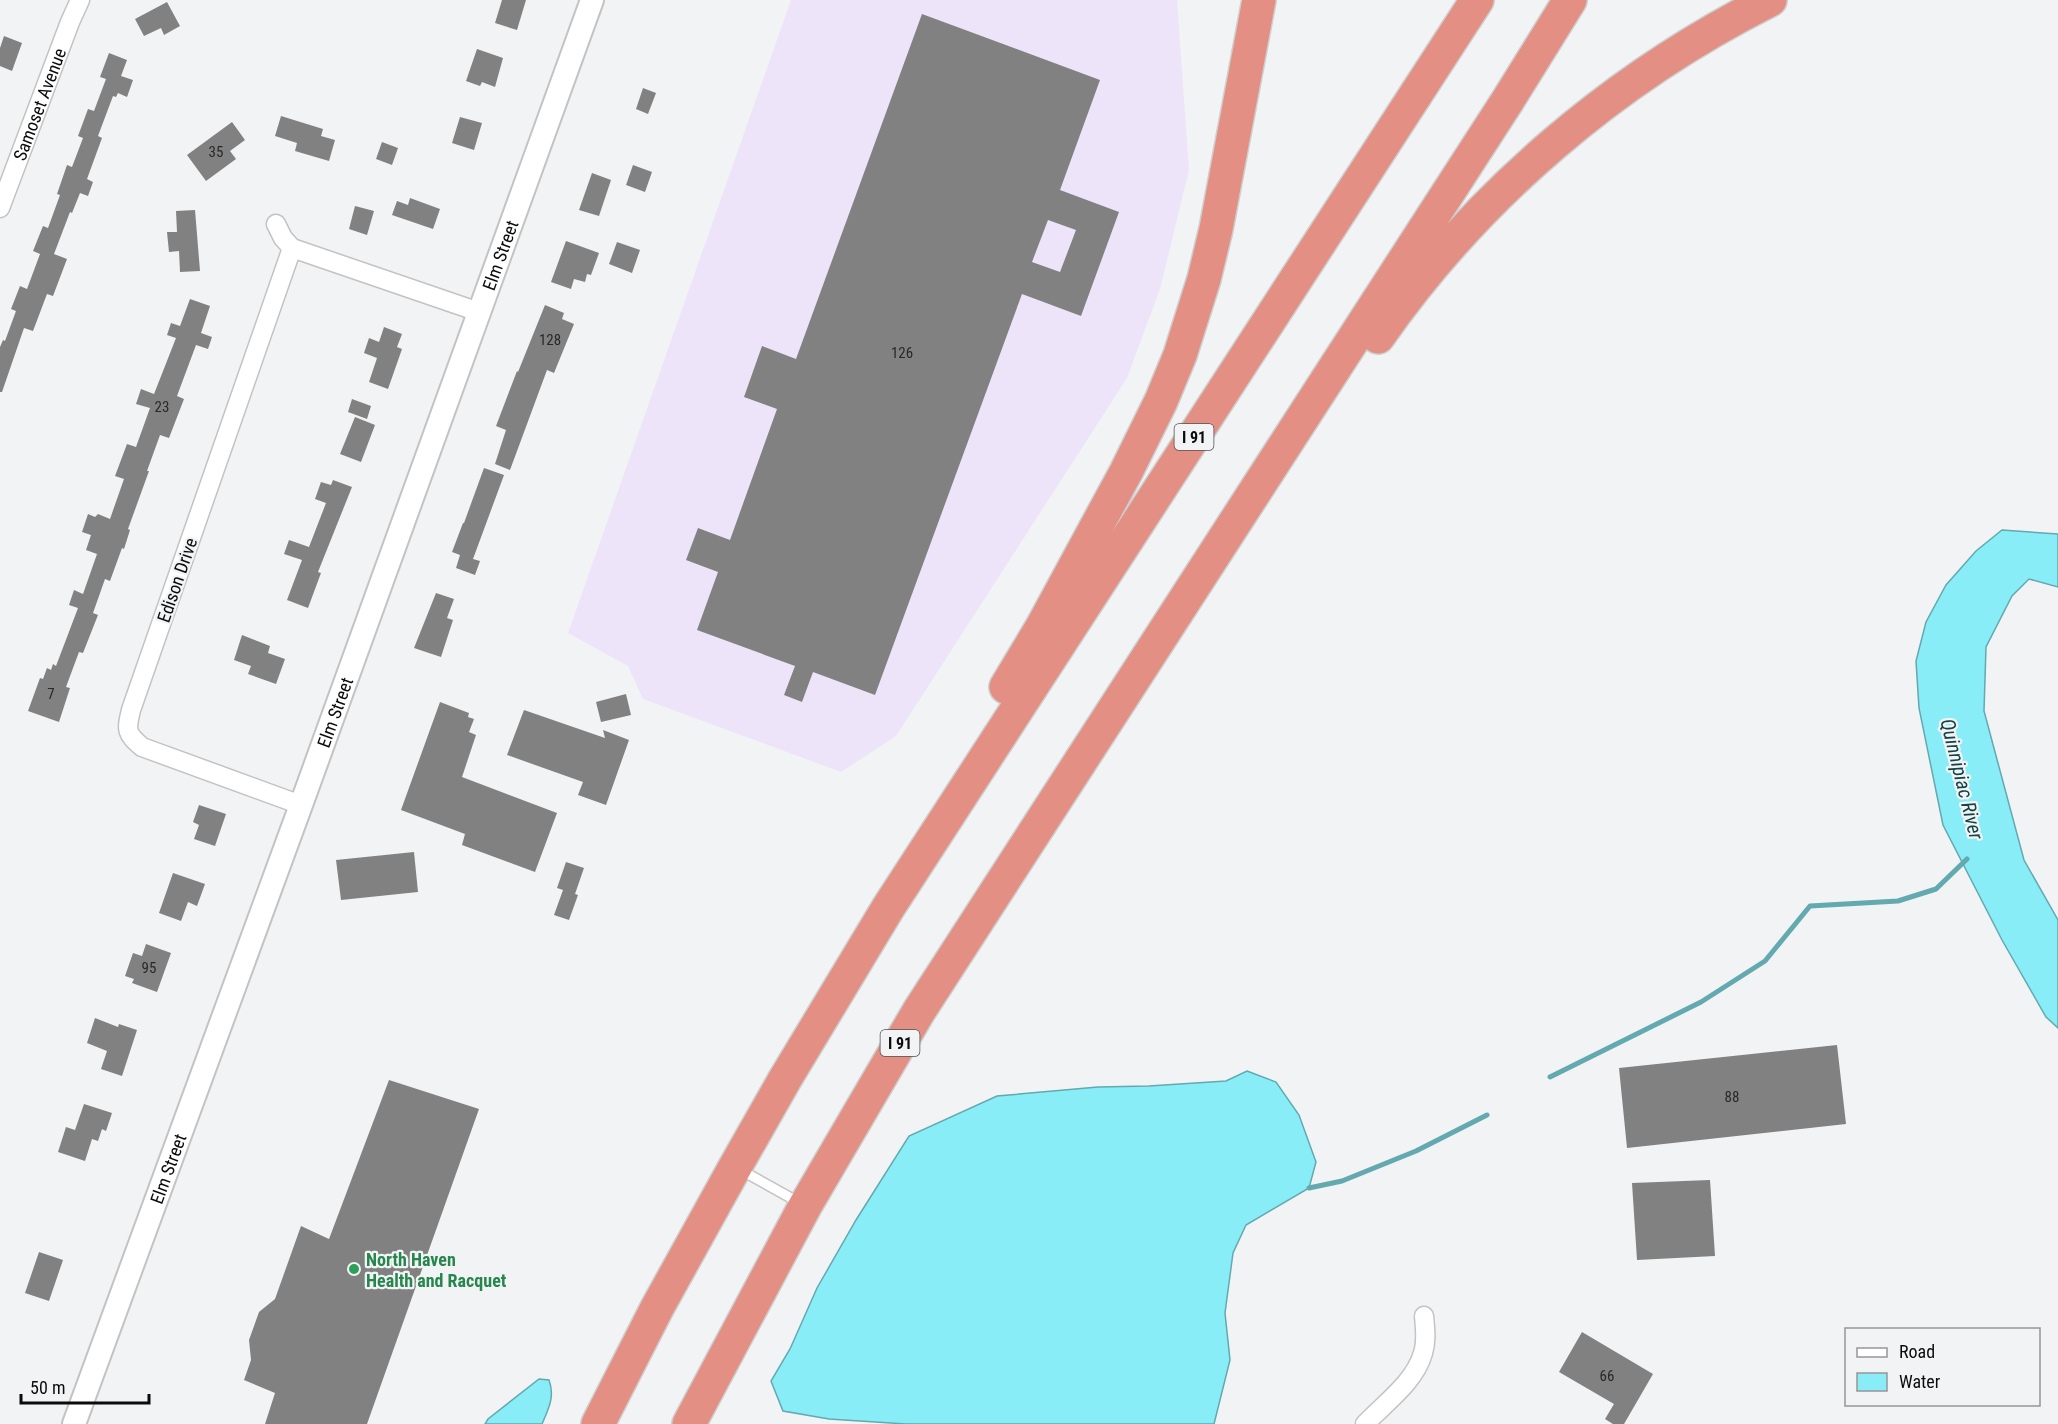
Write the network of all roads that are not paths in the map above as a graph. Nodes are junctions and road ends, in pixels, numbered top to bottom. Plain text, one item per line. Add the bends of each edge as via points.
1 (80, 0) edge
2 (592, 0) edge
3 (1259, 0) edge
4 (1477, 0) edge
5 (1570, 0) edge
6 (1770, 0) edge
7 (0, 208) edge
8 (276, 224) dead end
9 (292, 248) junction
10 (479, 312) junction
11 (1282, 449) junction
12 (301, 805) junction
13 (911, 874) junction
14 (735, 1167) junction
15 (805, 1206) junction
16 (1424, 1316) dead end
17 (74, 1424) edge
18 (598, 1424) edge
19 (689, 1424) edge
20 (1365, 1424) edge

1 - 7 street, Samoset Avenue
2 - 10 street, Elm Street
3 - 13 highway via 1210,256 1169,383 1042,627 935,801
4 - 13 highway, I 91
5 - 11 highway, I 91
6 - 11 highway via 1639,79 1537,159 1437,262 1397,311 1330,408
8 - 9 street
9 - 10 street
9 - 12 street, Edison Drive via 127,730 142,747
10 - 12 street, Elm Street
11 - 15 highway, I 91 via 957,950
12 - 17 street, Elm Street
13 - 14 highway, I 91
14 - 15 lane
14 - 18 highway, I 91
15 - 19 highway, I 91
16 - 20 street via 1426,1336 1416,1369

